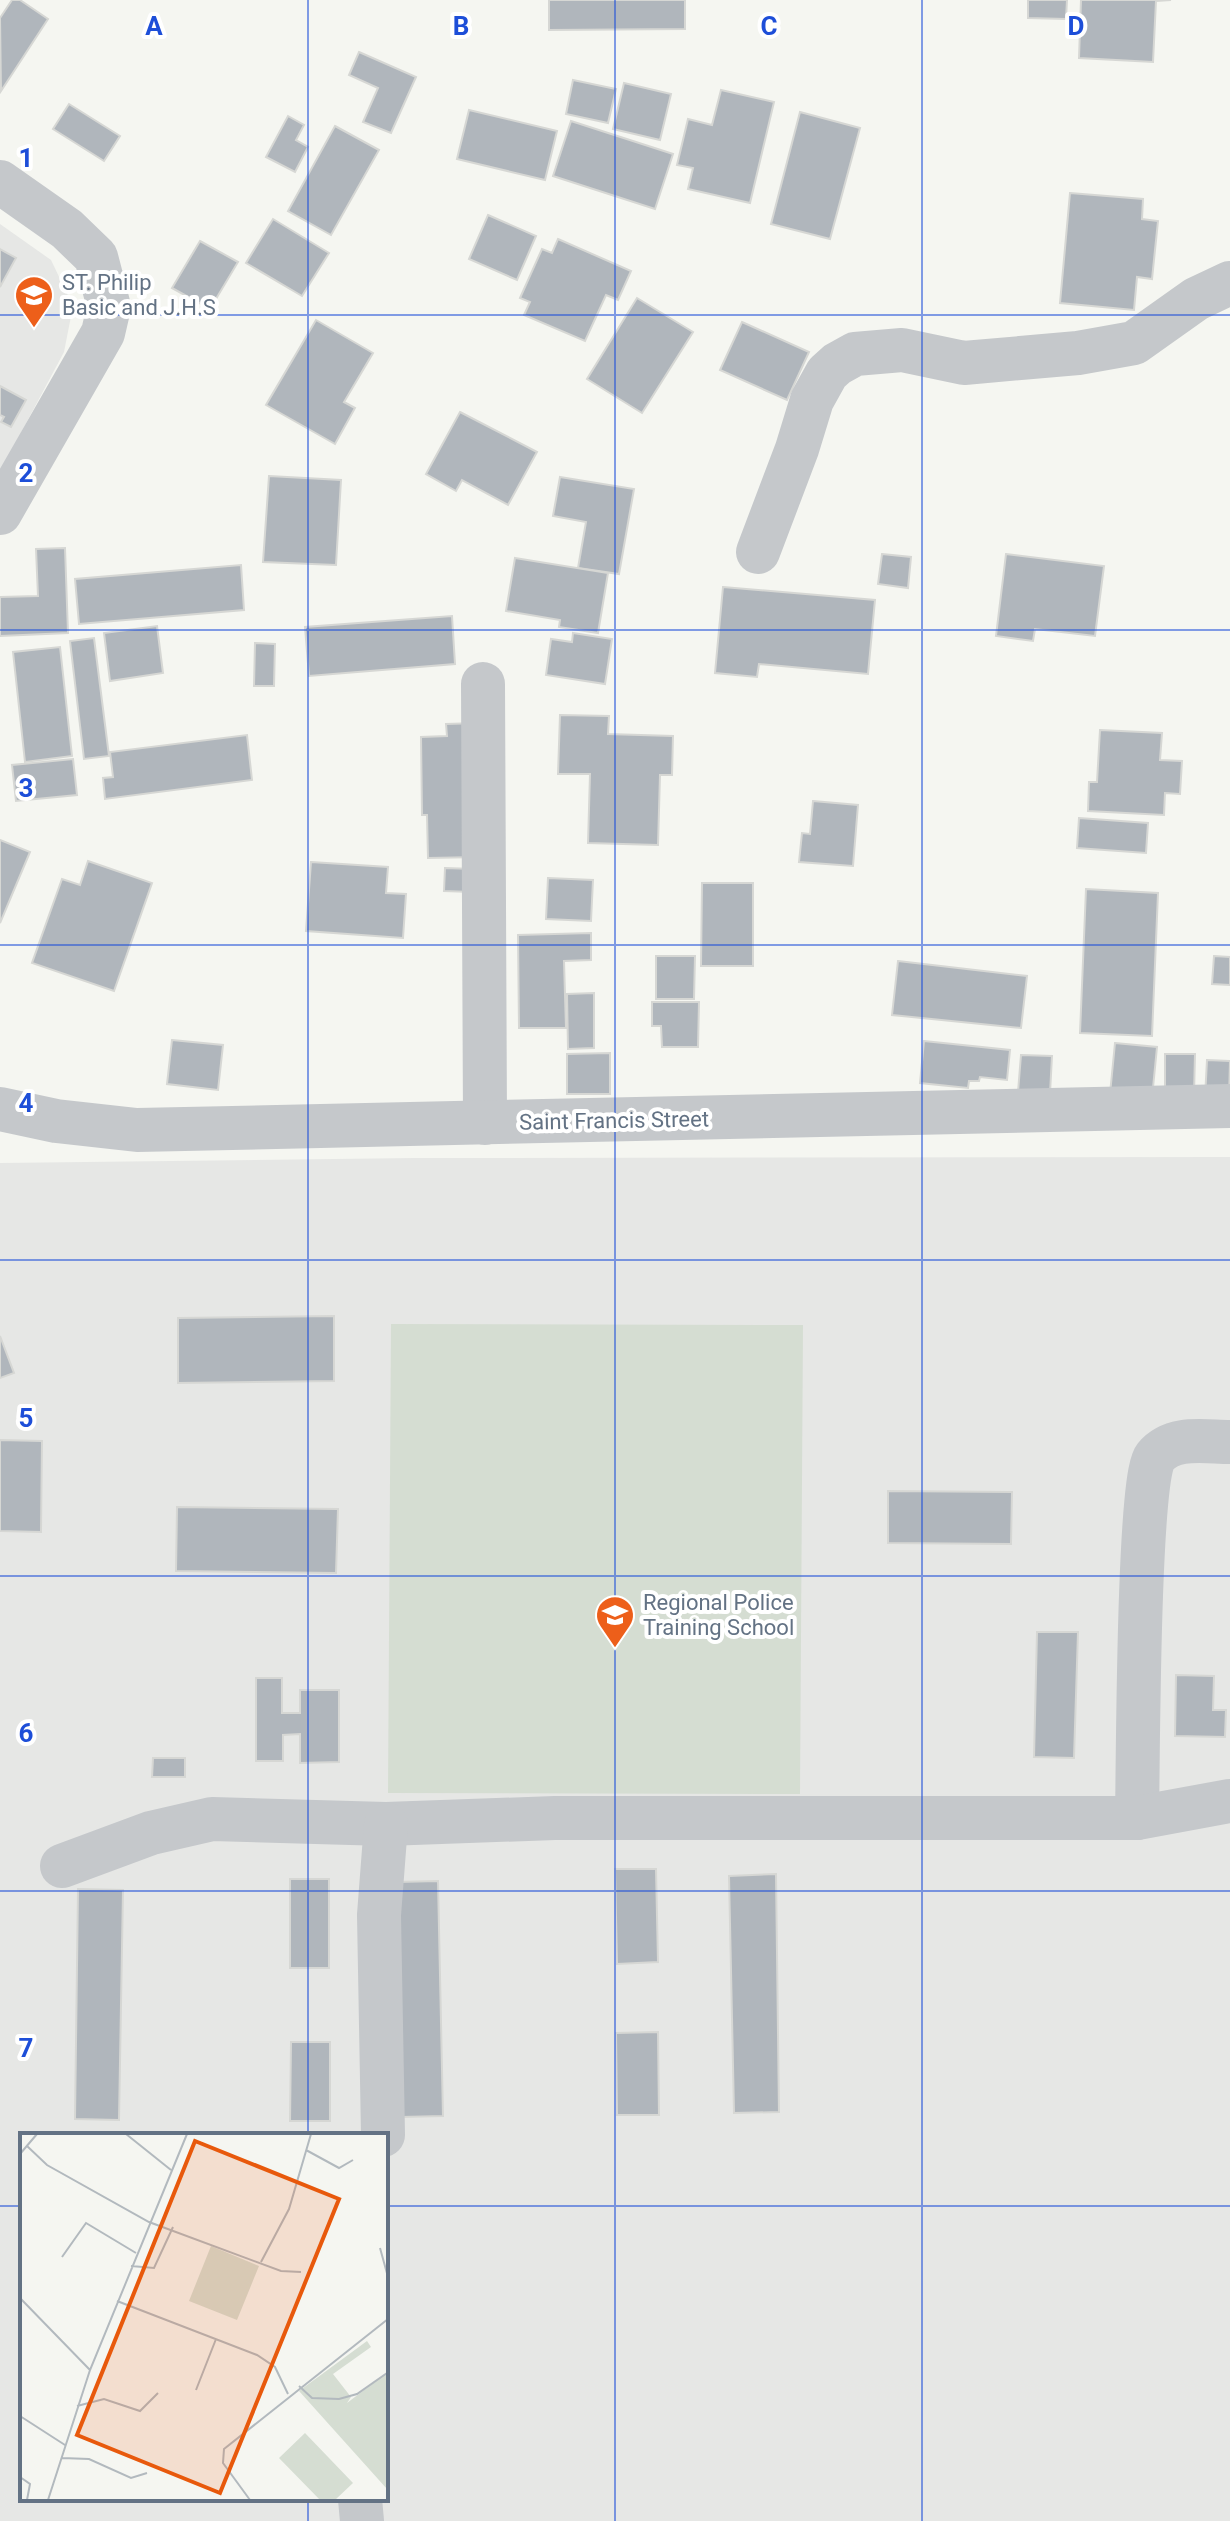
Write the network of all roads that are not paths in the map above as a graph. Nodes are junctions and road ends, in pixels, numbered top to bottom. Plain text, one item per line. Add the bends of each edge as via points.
1 (0, 182) edge
2 (1230, 283) edge
3 (0, 513) edge
4 (758, 552) dead end
5 (483, 684) dead end
6 (1230, 1106) edge
7 (0, 1109) edge
8 (485, 1123) junction
9 (1230, 1442) edge
10 (1230, 1801) edge
11 (1137, 1818) junction
12 (386, 1824) junction
13 (62, 1866) dead end
14 (383, 2133) edge
15 (360, 2501) edge
16 (362, 2521) edge

1 - 3 street via 67,229 96,257 109,307 103,333
2 - 4 street via 1196,299 1134,343 964,363 902,350 855,354 837,364 812,400
5 - 8 street
6 - 8 street, Saint Francis Street
7 - 8 street, Saint Francis Street via 137,1130
9 - 11 street via 1183,1442 1152,1459 1145,1515
10 - 11 street
11 - 12 street via 555,1818
12 - 13 street via 212,1819 151,1833
12 - 14 street via 379,1915
15 - 16 street

